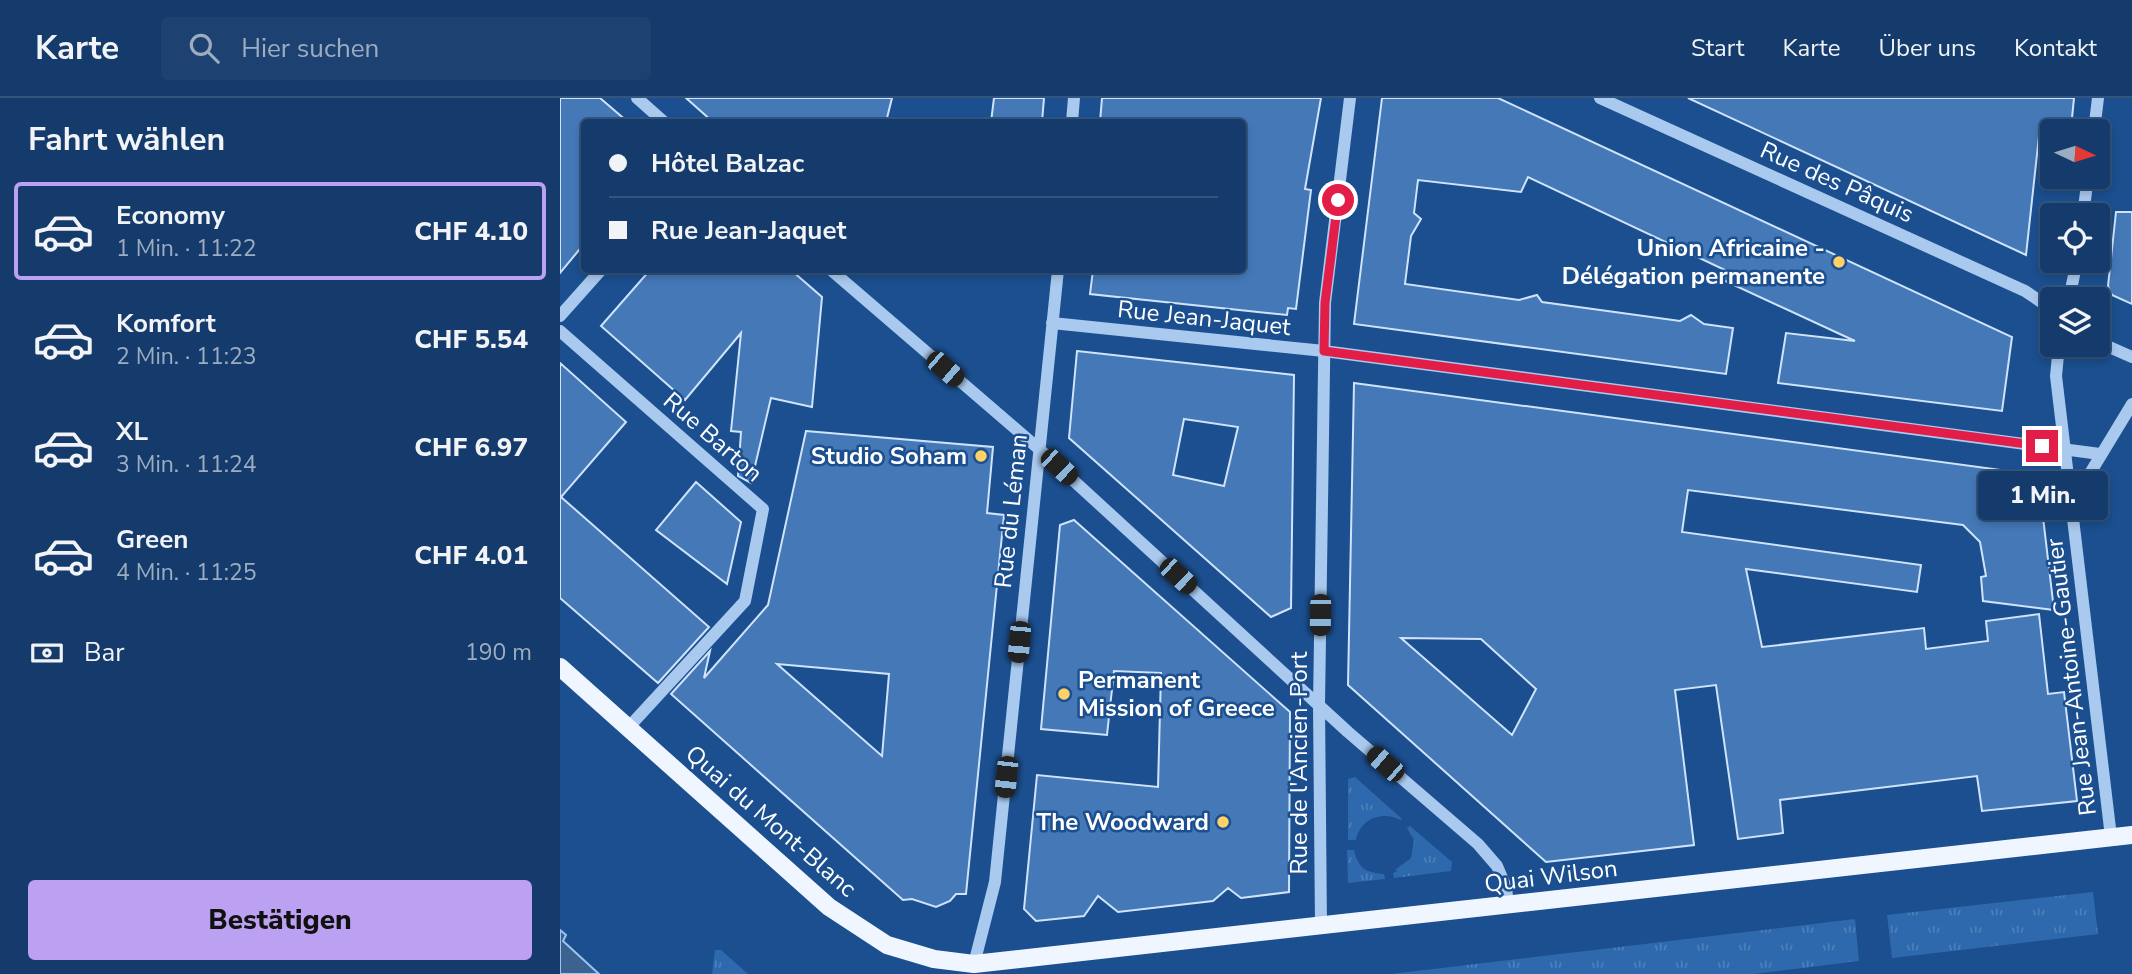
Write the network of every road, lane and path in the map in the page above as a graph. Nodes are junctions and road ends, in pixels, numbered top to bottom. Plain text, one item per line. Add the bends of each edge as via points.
1 (637, 98) edge
2 (1074, 98) edge
3 (1350, 98) edge
4 (1600, 98) edge
5 (2098, 98) edge
6 (661, 119) edge
7 (1072, 119) edge
8 (2095, 119) edge
9 (598, 273) edge
10 (834, 273) edge
11 (1058, 273) edge
12 (2040, 301) edge
13 (560, 316) edge
14 (1052, 323) junction
15 (560, 331) edge
16 (2110, 347) edge
17 (1324, 351) junction
18 (2058, 357) edge
19 (2132, 357) edge
20 (2132, 404) edge
21 (1039, 449) junction
22 (2066, 449) junction
23 (2100, 454) junction
24 (2072, 503) junction
25 (560, 667) edge
26 (1320, 705) junction
27 (628, 728) junction
28 (2132, 835) edge
29 (2111, 837) junction
30 (1508, 906) junction
31 (1321, 926) junction
32 (974, 964) junction

1 - 6 street
2 - 7 street
3 - 17 street, Rue de l'Ancien-Port via 1325,303
4 - 12 street, Rue des Pâquis
5 - 8 street
9 - 13 street
10 - 21 street
11 - 14 street, Rue du Léman
14 - 17 street, Rue Jean-Jaquet
14 - 21 street, Rue du Léman
15 - 27 street, Rue Barton via 764,509 745,601
16 - 19 street
17 - 22 street, Rue Jean-Jaquet
17 - 26 street, Rue de l'Ancien-Port
18 - 22 street, Rue Jean-Antoine-Gautier via 2056,376
20 - 23 street
21 - 26 street
21 - 32 street, Rue du Léman via 995,882
22 - 23 street, Rue Jean-Jaquet
22 - 24 street, Rue Jean-Antoine-Gautier
23 - 24 street
24 - 29 street, Rue Jean-Antoine-Gautier
25 - 27 main road, Quai du Mont-Blanc
26 - 30 street via 1478,844 1497,866
26 - 31 street, Rue de l'Ancien-Port
27 - 32 main road, Quai du Mont-Blanc via 829,907 860,929 910,953
28 - 29 main road, Quai Wilson
29 - 30 main road, Quai Wilson
30 - 31 main road, Quai Wilson
31 - 32 main road, Quai Wilson

